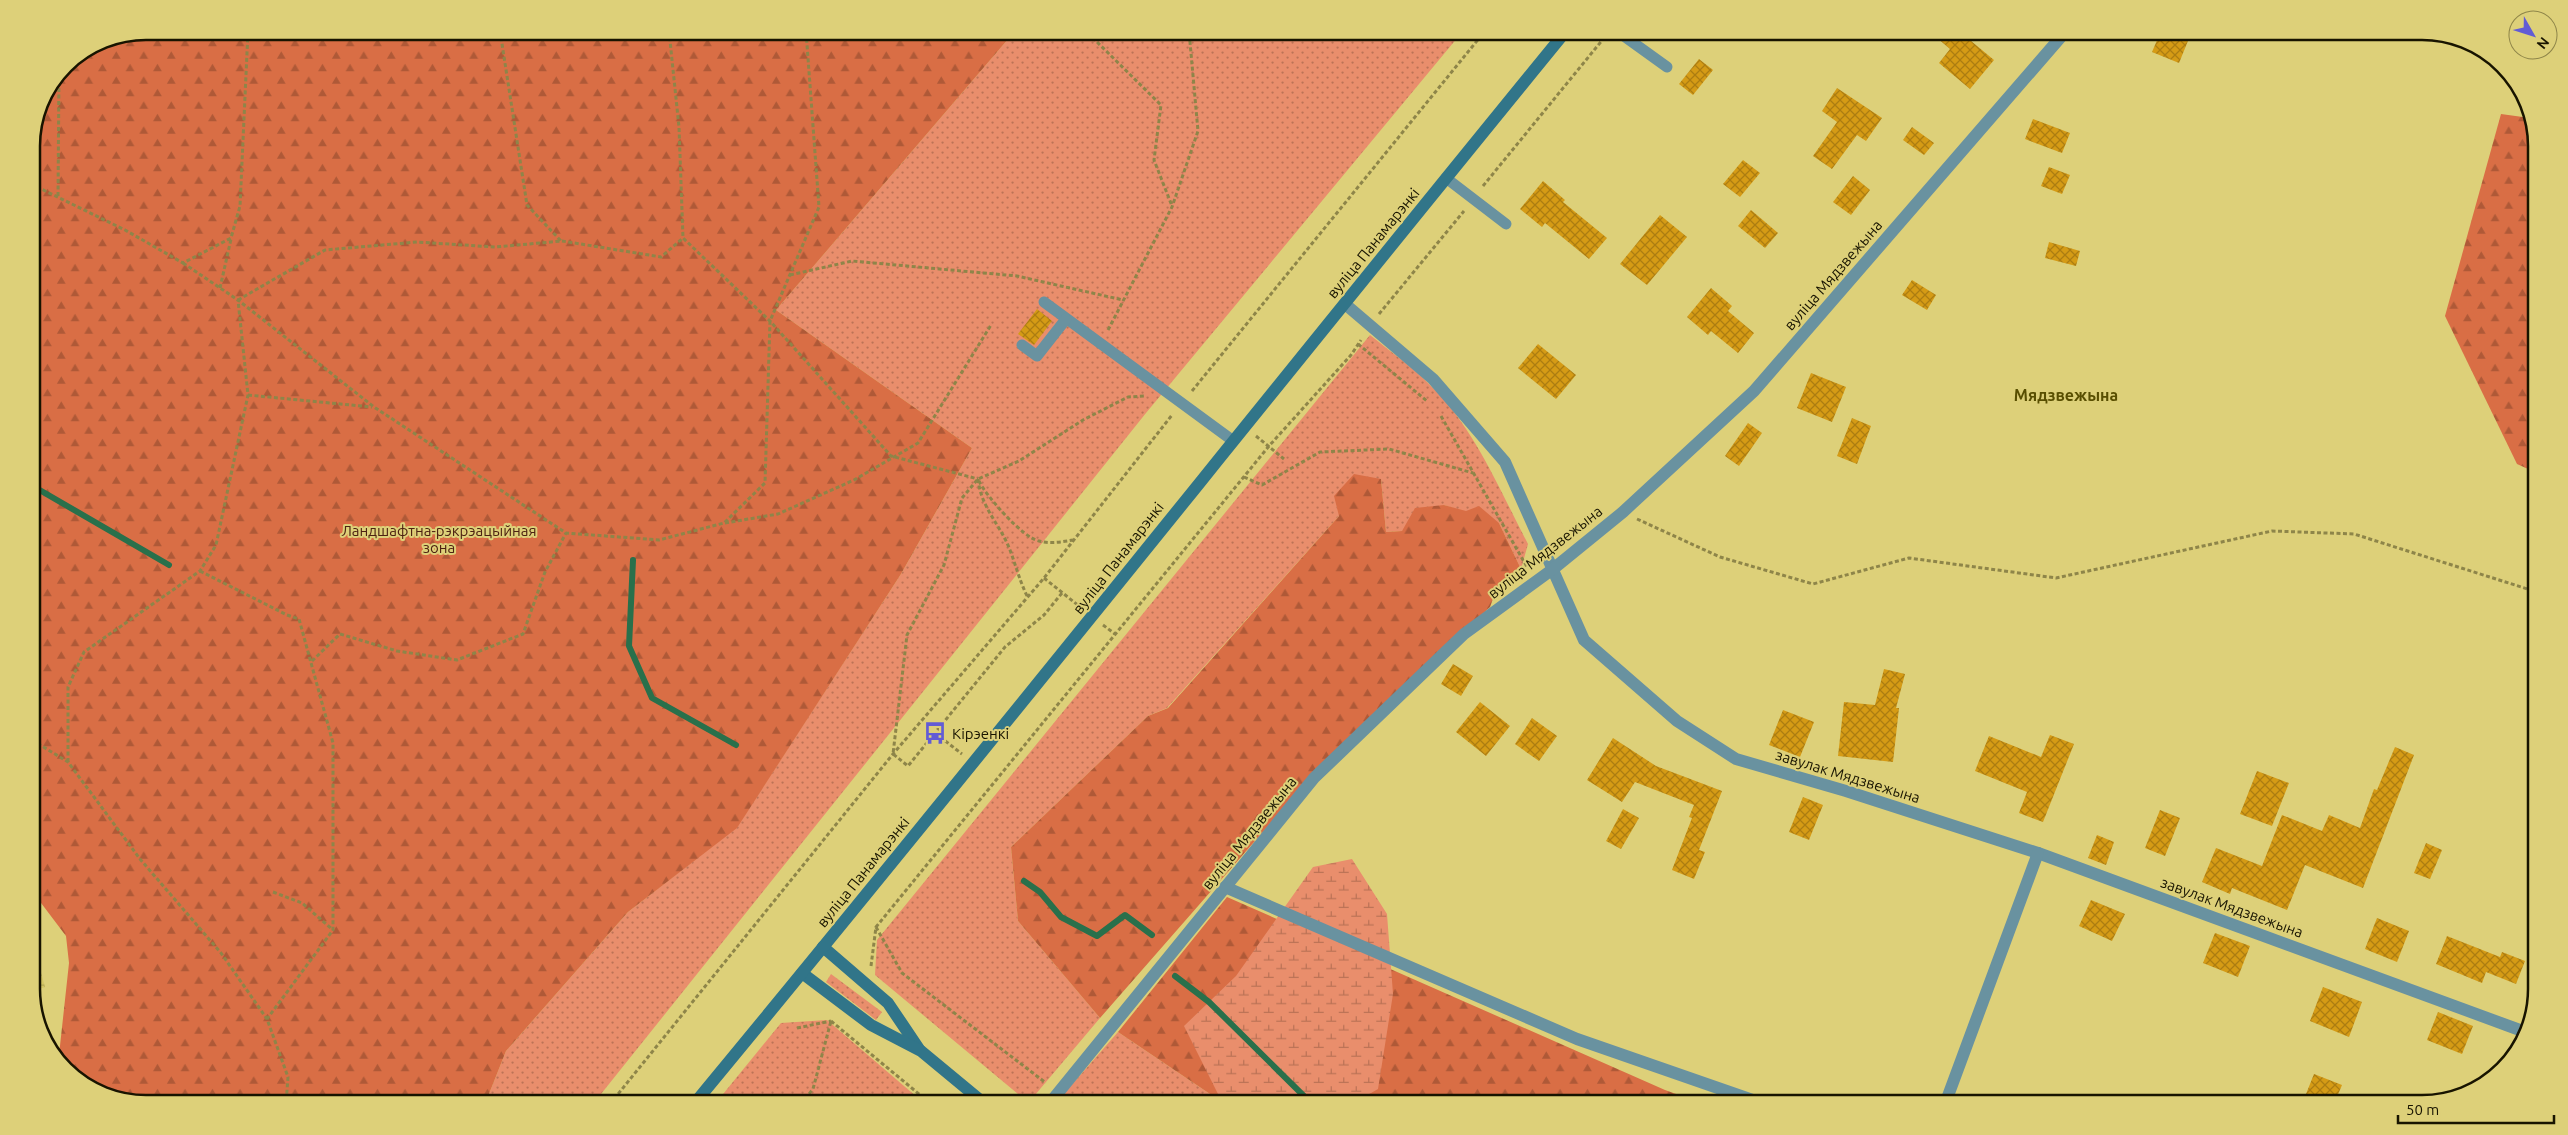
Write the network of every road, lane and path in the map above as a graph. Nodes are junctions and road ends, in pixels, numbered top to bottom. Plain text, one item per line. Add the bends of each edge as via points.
1 (248, 40) edge
2 (501, 40) edge
3 (670, 40) edge
4 (807, 40) edge
5 (1094, 40) edge
6 (1190, 40) edge
7 (1478, 40) edge
8 (1559, 40) edge
9 (1602, 40) edge
10 (1630, 40) edge
11 (2058, 40) edge
12 (1667, 67) dead end
13 (59, 86) edge
14 (1446, 178) junction
15 (40, 188) edge
16 (58, 196) junction
17 (1473, 200) junction
18 (1172, 207) junction
19 (1506, 224) dead end
20 (231, 238) junction
21 (683, 238) junction
22 (562, 241) junction
23 (183, 263) junction
24 (790, 275) junction
25 (220, 288) junction
26 (238, 300) junction
27 (1123, 300) junction
28 (1044, 302) dead end
29 (1345, 304) junction
30 (1066, 319) junction
31 (770, 321) junction
32 (991, 324) dead end
33 (1370, 324) junction
34 (1100, 344) junction
35 (1358, 344) junction
36 (1022, 345) dead end
37 (248, 394) junction
38 (1169, 394) junction
39 (1182, 403) junction
40 (1430, 403) dead end
41 (374, 407) junction
42 (1437, 409) dead end
43 (1244, 426) junction
44 (1232, 440) junction
45 (1269, 446) junction
46 (891, 456) junction
47 (1284, 459) dead end
48 (1474, 473) junction
49 (1244, 477) junction
50 (978, 478) junction
51 (1623, 512) junction
52 (724, 523) junction
53 (566, 533) junction
54 (1074, 540) junction
55 (1553, 569) junction
56 (200, 571) junction
57 (1535, 581) junction
58 (2528, 589) edge
59 (1062, 593) dead end
60 (1028, 598) junction
61 (312, 661) junction
62 (935, 733) junction
63 (40, 745) edge
64 (893, 754) junction
65 (68, 762) junction
66 (973, 763) junction
67 (2038, 854) junction
68 (1225, 887) junction
69 (273, 892) dead end
70 (876, 927) junction
71 (333, 930) junction
72 (823, 947) junction
73 (870, 968) dead end
74 (802, 973) junction
75 (267, 1018) junction
76 (831, 1021) junction
77 (797, 1028) dead end
78 (2520, 1030) edge
79 (921, 1051) junction
80 (1058, 1092) junction
81 (287, 1095) edge
82 (617, 1095) edge
83 (701, 1095) edge
84 (808, 1095) edge
85 (920, 1095) edge
86 (974, 1095) edge
87 (1056, 1095) edge
88 (1738, 1095) edge
89 (1948, 1095) edge

1 - 20 path via 240,206
2 - 22 path via 527,205
3 - 21 path via 679,127
4 - 24 path via 819,207
5 - 18 path via 1161,105 1154,160
6 - 18 path via 1198,131
7 - 39 path
8 - 14 main road, вуліца Панамарэнкі
9 - 17 path
10 - 12 lane
11 - 51 street, вуліца Мядзвежына via 1754,391
13 - 16 path
14 - 17 lane
14 - 29 main road, вуліца Панамарэнкі
15 - 16 path
16 - 23 path
17 - 19 lane
17 - 33 path
18 - 27 path
20 - 23 path
20 - 25 path
21 - 22 path via 661,257
21 - 31 path
22 - 26 path via 495,247 418,242 325,250
23 - 25 path
24 - 27 path via 852,261 1017,276
24 - 31 path
25 - 26 path
26 - 37 path
26 - 41 path
27 - 34 path
28 - 30 lane
29 - 33 street, завулак Мядзвежына
29 - 43 main road, вуліца Панамарэнкі
30 - 34 lane
30 - 36 lane via 1037,356
31 - 46 path
31 - 52 path via 765,483
32 - 46 path via 918,443
33 - 35 path
33 - 55 street, завулак Мядзвежына via 1433,379 1505,462
34 - 38 lane
35 - 40 path
35 - 45 path
37 - 41 path
37 - 56 path via 216,545
38 - 39 lane
38 - 50 path via 1128,397 1083,420 1019,461
39 - 44 lane
39 - 54 path
41 - 53 path
42 - 48 path
43 - 44 main road, вуліца Панамарэнкі
43 - 45 path
44 - 66 main road, вуліца Панамарэнкі
45 - 47 path
45 - 49 path
46 - 50 path
46 - 52 path via 854,480 778,514
48 - 49 path via 1389,449 1320,452 1262,485
48 - 57 path
49 - 70 path
50 - 54 path via 983,490 1005,516 1036,541
50 - 60 path via 981,500 1010,550
50 - 64 path via 962,498 944,566 907,635
51 - 55 street, вуліца Мядзвежына
51 - 58 path via 1720,557 1813,584 1909,558 2056,578 2272,531 2354,534
52 - 53 path via 659,540
53 - 61 path via 545,572 523,634 457,660 397,651 340,634
54 - 60 path
55 - 57 street, вуліца Мядзвежына
55 - 67 street, завулак Мядзвежына via 1584,640 1677,720 1736,758
56 - 61 path via 299,619
56 - 65 path via 84,652 68,687
57 - 68 street, вуліца Мядзвежына via 1464,634 1314,778
59 - 62 path via 1044,615 1004,647
60 - 64 path
61 - 71 path via 333,743
62 - 64 path via 908,766
62 - 66 path
63 - 65 path
64 - 82 path
65 - 75 path via 140,859 221,953
66 - 72 main road, вуліца Панамарэнкі
67 - 78 street, завулак Мядзвежына
67 - 89 street
68 - 80 street, вуліца Мядзвежына
68 - 88 street via 1577,1039
69 - 71 path via 302,903
70 - 73 path
70 - 80 path via 902,973
71 - 75 path
72 - 74 main road, вуліца Панамарэнкі
72 - 79 main road via 888,1003
74 - 79 main road via 871,1025
74 - 83 main road, вуліца Панамарэнкі
75 - 81 path via 288,1077
76 - 77 path
76 - 84 path
76 - 85 path
79 - 86 main road
80 - 87 street, вуліца Мядзвежына

